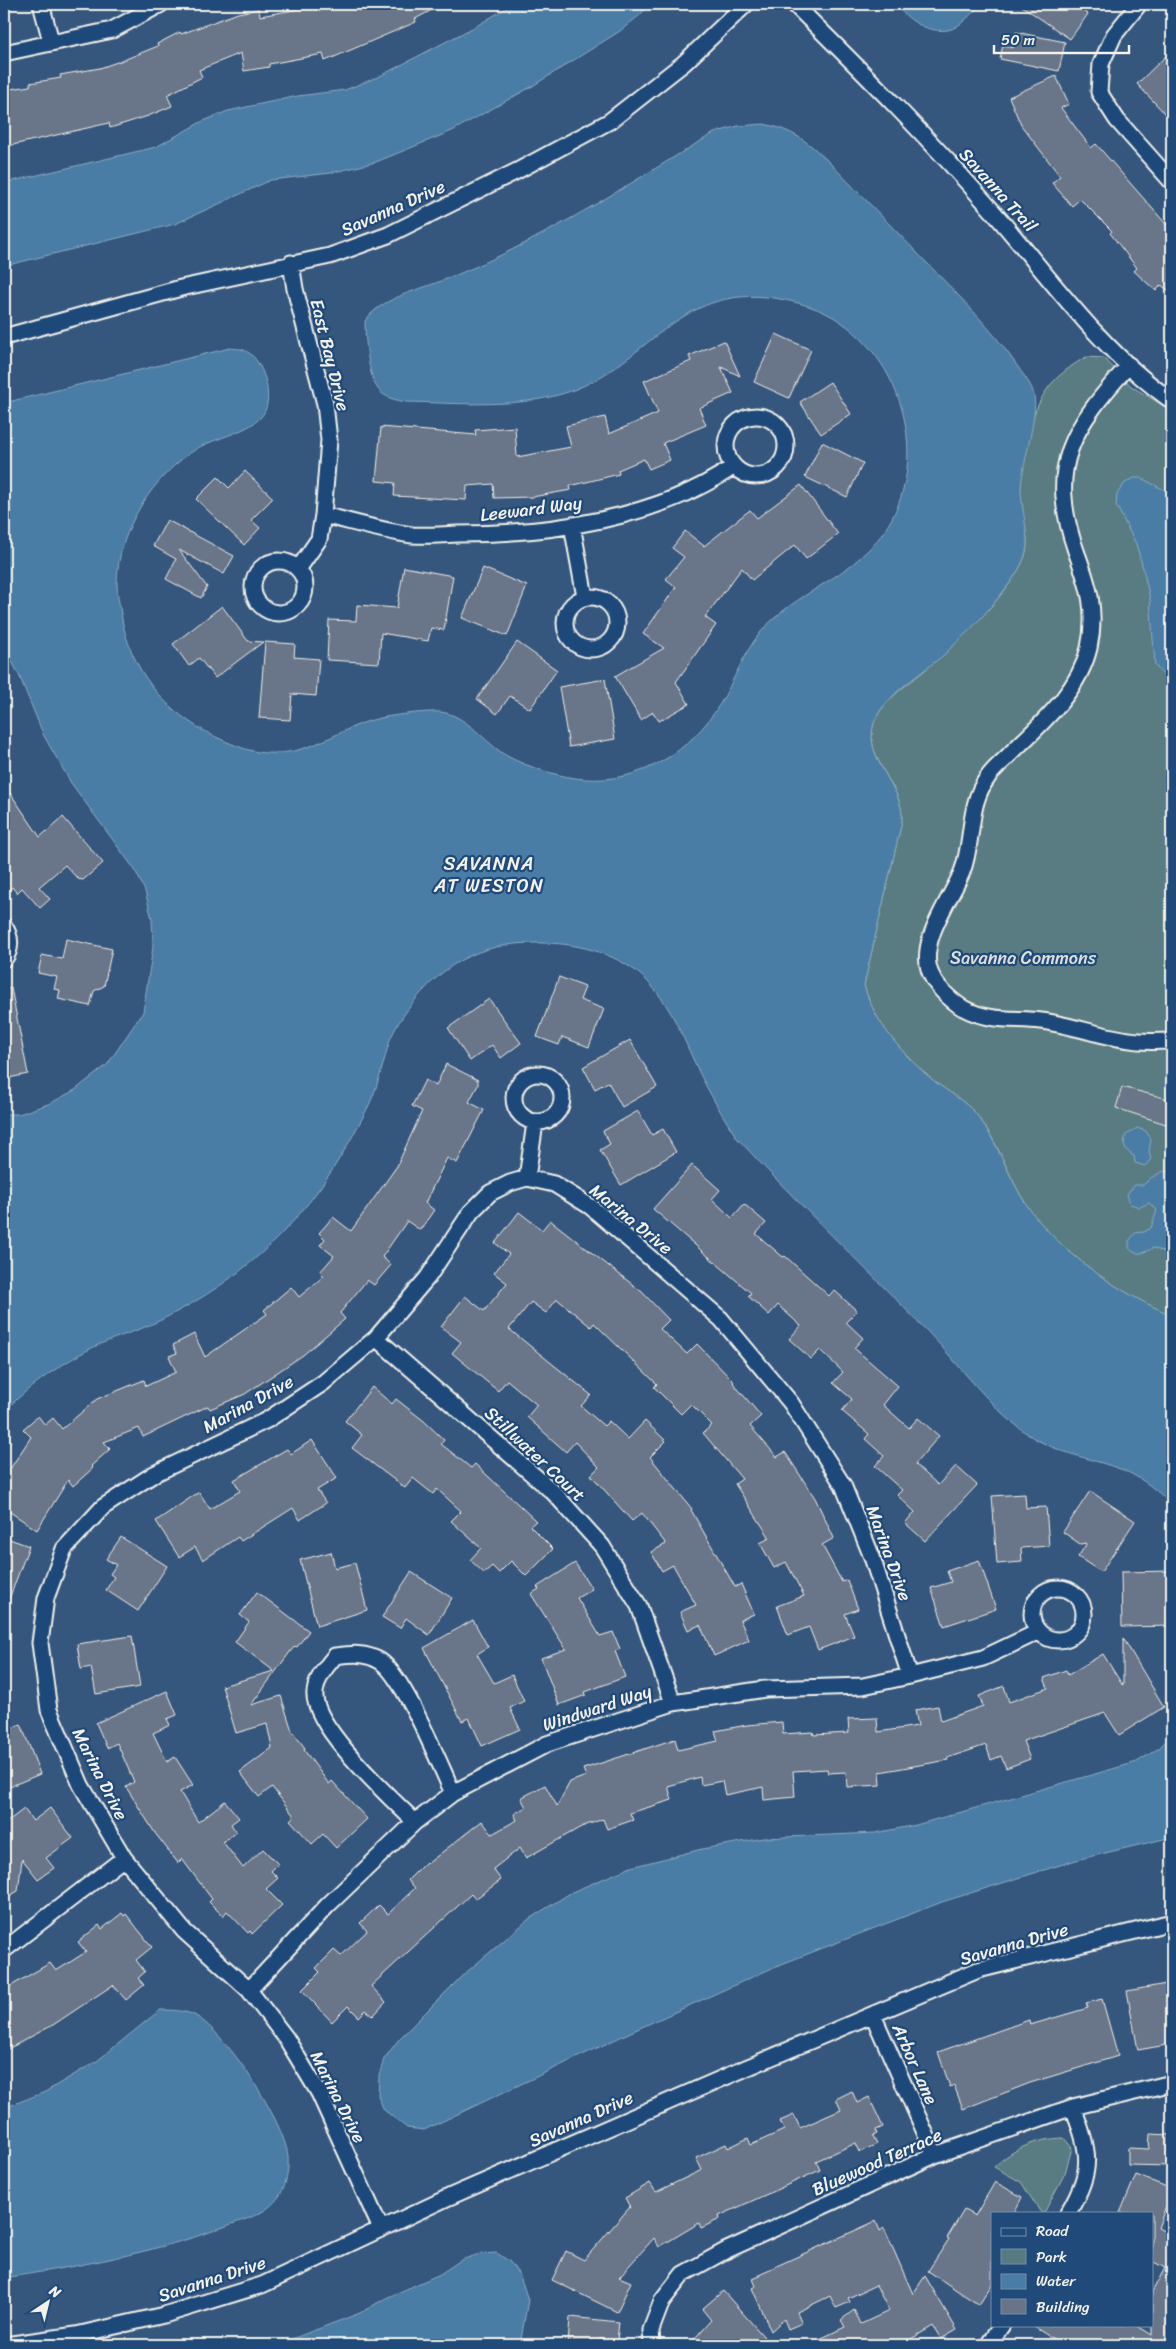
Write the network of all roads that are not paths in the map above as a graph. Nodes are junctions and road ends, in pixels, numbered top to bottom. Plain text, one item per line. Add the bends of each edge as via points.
1 (41, 4) edge
2 (161, 4) edge
3 (746, 4) edge
4 (794, 4) edge
5 (1139, 4) edge
6 (51, 41) junction
7 (4, 53) edge
8 (1172, 182) edge
9 (291, 263) junction
10 (4, 337) edge
11 (1129, 365) junction
12 (1172, 401) edge
13 (734, 466) dead end
14 (324, 515) junction
15 (572, 526) junction
16 (299, 568) dead end
17 (585, 597) dead end
18 (4, 926) edge
19 (4, 959) edge
20 (1172, 1041) edge
21 (535, 1123) dead end
22 (527, 1178) junction
23 (376, 1338) junction
24 (1038, 1632) dead end
25 (910, 1676) junction
26 (673, 1703) junction
27 (453, 1793) junction
28 (415, 1822) junction
29 (124, 1858) junction
30 (1172, 1922) edge
31 (4, 1950) edge
32 (249, 1990) junction
33 (873, 2015) junction
34 (1172, 2083) edge
35 (1073, 2107) junction
36 (934, 2155) junction
37 (1068, 2212) edge
38 (381, 2229) junction
39 (1001, 2326) edge
40 (4, 2345) edge
41 (652, 2345) edge
42 (988, 2345) edge

1 - 6 street
2 - 6 street via 112,30
3 - 9 street, Savanna Drive via 684,63 610,121 388,235 330,256
4 - 11 street, Savanna Trail via 889,98 994,213 1097,334
5 - 8 street via 1114,34 1101,64 1098,92 1117,120
6 - 7 street
9 - 10 street, Savanna Drive via 181,288
9 - 14 street, East Bay Drive via 325,404 329,440
11 - 12 street, Savanna Trail
11 - 20 street via 1093,405 1074,436 1065,462 1065,504 1094,614 1089,649 1079,676 1064,699 988,777 976,799 963,870 928,945 929,969 941,989 963,1008 1002,1020 1041,1021 1137,1041
13 - 15 street, Leeward Way via 720,476 665,501
14 - 15 street, Leeward Way via 413,535 479,534
14 - 16 street, East Bay Drive via 318,539
15 - 17 street
18 - 19 street via 10,937 10,947
21 - 22 street
22 - 23 street, Marina Drive via 490,1193 471,1212 428,1276
22 - 25 street, Marina Drive via 554,1184 599,1213 721,1319 791,1403 843,1485 872,1557
23 - 26 street, Stillwater Court via 554,1493 602,1546 639,1606
23 - 29 street, Marina Drive via 323,1383 267,1420 154,1474 103,1507 64,1549 46,1598 40,1643 49,1710 81,1785
24 - 25 street, Windward Way via 984,1658
25 - 26 street, Windward Way via 863,1686 765,1689
26 - 27 street, Windward Way via 547,1744
27 - 28 street, Windward Way
27 - 28 street via 405,1692 381,1662 358,1653 335,1656 320,1674 314,1694 324,1720 344,1751
28 - 32 street, Windward Way via 326,1906
29 - 31 street
29 - 32 street, Marina Drive via 184,1931
30 - 33 street, Savanna Drive via 978,1970
32 - 38 street, Marina Drive via 286,2038 319,2093
33 - 36 street, Arbor Lane
33 - 38 street, Savanna Drive
34 - 35 street, Bluewood Terrace
35 - 36 street, Bluewood Terrace
35 - 37 street via 1086,2143 1087,2172
36 - 41 street, Bluewood Terrace via 725,2251 683,2274 662,2301 651,2330
38 - 40 street, Savanna Drive via 262,2286 76,2335
39 - 42 street

